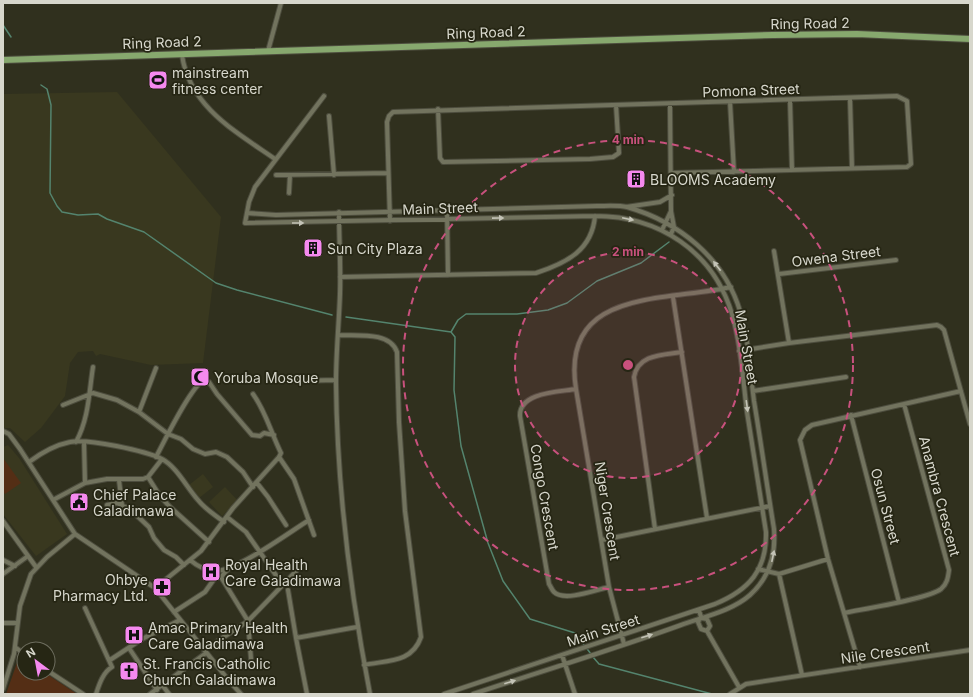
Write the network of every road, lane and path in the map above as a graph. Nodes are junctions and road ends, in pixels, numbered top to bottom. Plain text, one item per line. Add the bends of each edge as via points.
1 (281, 3) edge
2 (970, 39) edge
3 (268, 51) junction
4 (182, 55) junction
5 (3, 60) edge
6 (324, 96) dead end
7 (850, 98) junction
8 (790, 100) junction
9 (730, 102) junction
10 (670, 104) junction
11 (616, 105) junction
12 (438, 109) junction
13 (329, 116) dead end
14 (274, 159) junction
15 (852, 168) junction
16 (792, 170) junction
17 (734, 172) junction
18 (672, 173) junction
19 (334, 174) junction
20 (388, 174) junction
21 (276, 175) dead end
22 (290, 175) junction
23 (289, 192) dead end
24 (672, 195) junction
25 (626, 207) junction
26 (447, 210) junction
27 (390, 211) junction
28 (671, 211) junction
29 (338, 212) junction
30 (248, 213) junction
31 (312, 213) junction
32 (276, 215) junction
33 (595, 216) junction
34 (447, 219) junction
35 (390, 221) junction
36 (312, 222) junction
37 (339, 222) junction
38 (664, 222) junction
39 (276, 223) junction
40 (674, 227) junction
41 (662, 230) junction
42 (672, 234) junction
43 (774, 251) dead end
44 (896, 260) dead end
45 (779, 274) junction
46 (448, 275) junction
47 (340, 276) junction
48 (731, 287) junction
49 (722, 289) junction
50 (673, 297) junction
51 (338, 335) junction
52 (789, 343) junction
53 (748, 350) junction
54 (739, 351) junction
55 (682, 352) junction
56 (93, 367) dead end
57 (156, 368) dead end
58 (846, 377) dead end
59 (336, 380) junction
60 (295, 381) dead end
61 (576, 389) junction
62 (753, 391) junction
63 (961, 391) junction
64 (89, 393) junction
65 (253, 394) dead end
66 (904, 404) junction
67 (63, 405) dead end
68 (139, 412) junction
69 (850, 415) junction
70 (970, 424) edge
71 (3, 431) edge
72 (168, 434) junction
73 (274, 435) junction
74 (76, 442) junction
75 (84, 442) junction
76 (279, 457) junction
77 (156, 458) junction
78 (162, 459) junction
79 (29, 462) junction
80 (148, 477) junction
81 (119, 480) junction
82 (85, 483) junction
83 (257, 483) junction
84 (254, 487) junction
85 (53, 500) junction
86 (107, 505) dead end
87 (122, 505) junction
88 (770, 506) junction
89 (762, 507) junction
90 (227, 517) junction
91 (707, 518) junction
92 (309, 520) junction
93 (3, 521) edge
94 (224, 522) junction
95 (286, 525) dead end
96 (656, 529) junction
97 (75, 534) junction
98 (314, 535) dead end
99 (602, 540) junction
100 (209, 542) junction
101 (260, 550) junction
102 (28, 556) junction
103 (828, 559) junction
104 (3, 560) edge
105 (190, 560) junction
106 (184, 565) junction
107 (302, 565) dead end
108 (15, 566) junction
109 (36, 567) junction
110 (230, 567) junction
111 (758, 569) junction
112 (217, 571) junction
113 (769, 572) junction
114 (3, 574) edge
115 (780, 574) junction
116 (219, 577) junction
117 (282, 584) junction
118 (609, 587) junction
119 (155, 588) junction
120 (288, 590) dead end
121 (899, 602) junction
122 (85, 608) dead end
123 (699, 610) junction
124 (174, 612) junction
125 (844, 613) junction
126 (701, 617) junction
127 (180, 620) junction
128 (248, 621) junction
129 (3, 623) edge
130 (17, 623) junction
131 (357, 627) junction
132 (622, 636) junction
133 (296, 638) junction
134 (624, 644) junction
135 (15, 648) joint
136 (129, 648) junction
137 (970, 650) edge
138 (205, 652) junction
139 (562, 655) junction
140 (250, 659) dead end
141 (110, 660) junction
142 (565, 663) junction
143 (364, 664) junction
144 (860, 667) junction
145 (802, 675) junction
146 (56, 676) edge
147 (163, 686) junction
148 (739, 687) junction
149 (3, 690) edge
150 (157, 690) junction
151 (83, 694) edge
152 (96, 694) edge
153 (150, 694) edge
154 (169, 694) edge
155 (241, 694) edge
156 (307, 694) edge
157 (370, 694) edge
158 (444, 694) edge
159 (473, 694) edge
160 (575, 694) edge
161 (730, 694) edge

1 - 3 street
2 - 3 main road, Ring Road 2 via 857,34 787,35
3 - 4 main road, Ring Road 2
4 - 5 main road, Ring Road 2
4 - 14 street via 189,81 204,104 223,122
6 - 14 street
7 - 8 street, Pomona Street
7 - 15 street
7 - 15 street, Pomona Street via 897,96 905,99 911,164 903,168
8 - 9 street, Pomona Street
8 - 16 street
9 - 10 street, Pomona Street
9 - 17 street
10 - 11 street, Pomona Street
10 - 18 street
11 - 12 street, Pomona Street
11 - 12 street via 619,153 615,156 519,162 443,162 440,158
12 - 20 street, Pomona Street via 390,114 387,122
13 - 19 street
14 - 30 street via 255,187
15 - 16 street, Pomona Street
16 - 17 street, Pomona Street
17 - 18 street, Pomona Street
18 - 24 street
19 - 20 street
19 - 22 street
20 - 27 street, Pomona Street
21 - 22 street
22 - 23 street
24 - 25 street via 660,202
24 - 28 street
25 - 26 street, Main Street
25 - 38 street, Main Street
26 - 27 street, Main Street
26 - 34 street
27 - 29 street, Main Street
27 - 35 street, Pomona Street
28 - 38 street
28 - 40 street
29 - 31 street, Main Street
29 - 37 street
30 - 32 street, Main Street
30 - 39 street, Main Street via 245,223
31 - 32 street, Main Street
31 - 36 street
32 - 39 street
34 -> 33 street, Main Street
33 -> 41 street, Main Street via 628,219
33 - 46 street via 590,237 583,248 543,271
34 - 35 street, Main Street
34 - 46 street
35 - 37 street, Main Street
36 - 37 street, Main Street
39 -> 36 street, Main Street
37 - 47 street
38 - 40 street, Main Street
38 - 41 street
40 - 42 street
48 -> 40 street, Main Street via 704,250
41 - 42 street, Main Street
42 - 49 street, Main Street via 700,258
43 - 45 street
44 - 45 street, Owena Street
45 - 52 street
46 - 47 street
47 - 51 street
48 - 49 street, Niger Crescent
48 - 53 street, Main Street via 740,312
49 - 50 street, Niger Crescent
49 - 54 street, Main Street via 734,323
50 - 55 street
50 - 61 street, Niger Crescent via 628,303 608,310 595,320 583,335 575,353 573,373
51 - 59 street
51 - 143 street via 382,338 391,342 397,352 403,498 421,637 418,647 404,657
52 - 53 street
52 - 63 street via 937,325 944,330
53 - 54 street
53 - 62 street, Main Street
54 -> 89 street, Main Street
55 - 91 street
55 - 96 street via 646,358 639,364 634,377
56 - 64 street
57 - 68 street
58 - 62 street
59 - 60 street
59 - 131 street via 340,482 347,561
61 - 99 street, Niger Crescent
61 - 118 street, Congo Crescent via 529,399 521,406 520,416 549,584 555,593 564,596
62 - 88 street, Main Street
63 - 66 street
63 - 70 street
64 - 67 street
64 - 68 street via 108,397
64 - 74 street via 86,416
65 - 73 street via 262,406
66 - 69 street
66 - 121 street, Anambra Crescent via 949,570 948,579 937,591
68 - 72 street
69 - 103 street via 812,425 805,430 800,440
69 - 121 street, Osun Street
71 - 79 street
72 - 73 street via 199,384 206,380 252,435
72 - 77 street
72 - 84 street via 181,439 192,449 205,454 216,452 227,457
73 - 76 street via 281,453
74 - 75 street
74 - 79 street via 62,444
75 - 77 street via 116,446
75 - 82 street
76 - 83 street
76 - 92 street via 294,479
77 - 78 street
78 - 80 street
78 - 94 street via 198,500
79 - 85 street
80 - 81 street
80 - 100 street via 169,506
81 - 82 street via 107,479
81 - 87 street
82 - 85 street
83 - 84 street
83 - 95 street
84 - 90 street
85 - 97 street
86 - 87 street
87 - 106 street via 145,522 151,529 156,543
88 - 89 street
113 -> 88 street, Main Street via 775,541
89 - 91 street
89 - 111 street, Main Street via 766,540
90 - 94 street
90 - 101 street via 246,532
91 - 96 street
92 - 98 street
92 - 101 street
93 - 102 street
94 - 100 street
96 - 99 street
97 - 109 street
97 - 119 street
99 - 118 street, Niger Crescent
100 - 105 street
101 - 110 street
101 - 117 street
102 - 108 street
102 - 109 street
103 - 115 street
103 - 125 street
104 - 108 street
105 - 106 street
105 - 112 street via 204,568
106 - 119 street
107 - 117 street
108 - 114 street
109 - 130 street via 20,606
110 - 112 street
110 - 116 street
111 - 113 street
111 - 123 street, Main Street via 752,581 738,593
112 - 116 street
113 - 115 street
113 - 126 street, Main Street via 746,598
115 - 145 street
116 - 124 street via 205,592
116 - 128 street
117 - 128 street
118 - 132 street, Niger Crescent
119 - 124 street
120 - 133 street
121 - 125 street, Anambra Crescent
122 - 141 street
123 - 126 street
123 - 132 street, Main Street
124 - 127 street
125 - 144 street
134 -> 126 street, Main Street
126 - 148 street via 698,622 701,629 706,631
127 - 136 street
127 - 138 street
128 - 138 street
128 - 140 street
129 - 130 street
130 - 135 street
131 - 133 street
131 - 143 street
132 - 134 street, Niger Crescent
132 - 139 street, Main Street
133 - 156 street
134 - 142 street, Main Street
135 - 149 street
136 - 141 street
136 - 150 street
137 - 144 street, Nile Crescent
138 - 147 street
138 - 155 street
139 - 142 street
139 - 158 street, Main Street
141 - 152 street via 112,667 108,669
159 -> 142 street, Main Street
142 - 160 street
143 - 157 street
144 - 145 street, Nile Crescent
145 - 148 street, Nile Crescent
146 - 151 street
147 - 150 street
147 - 154 street
148 - 161 street
150 - 153 street

